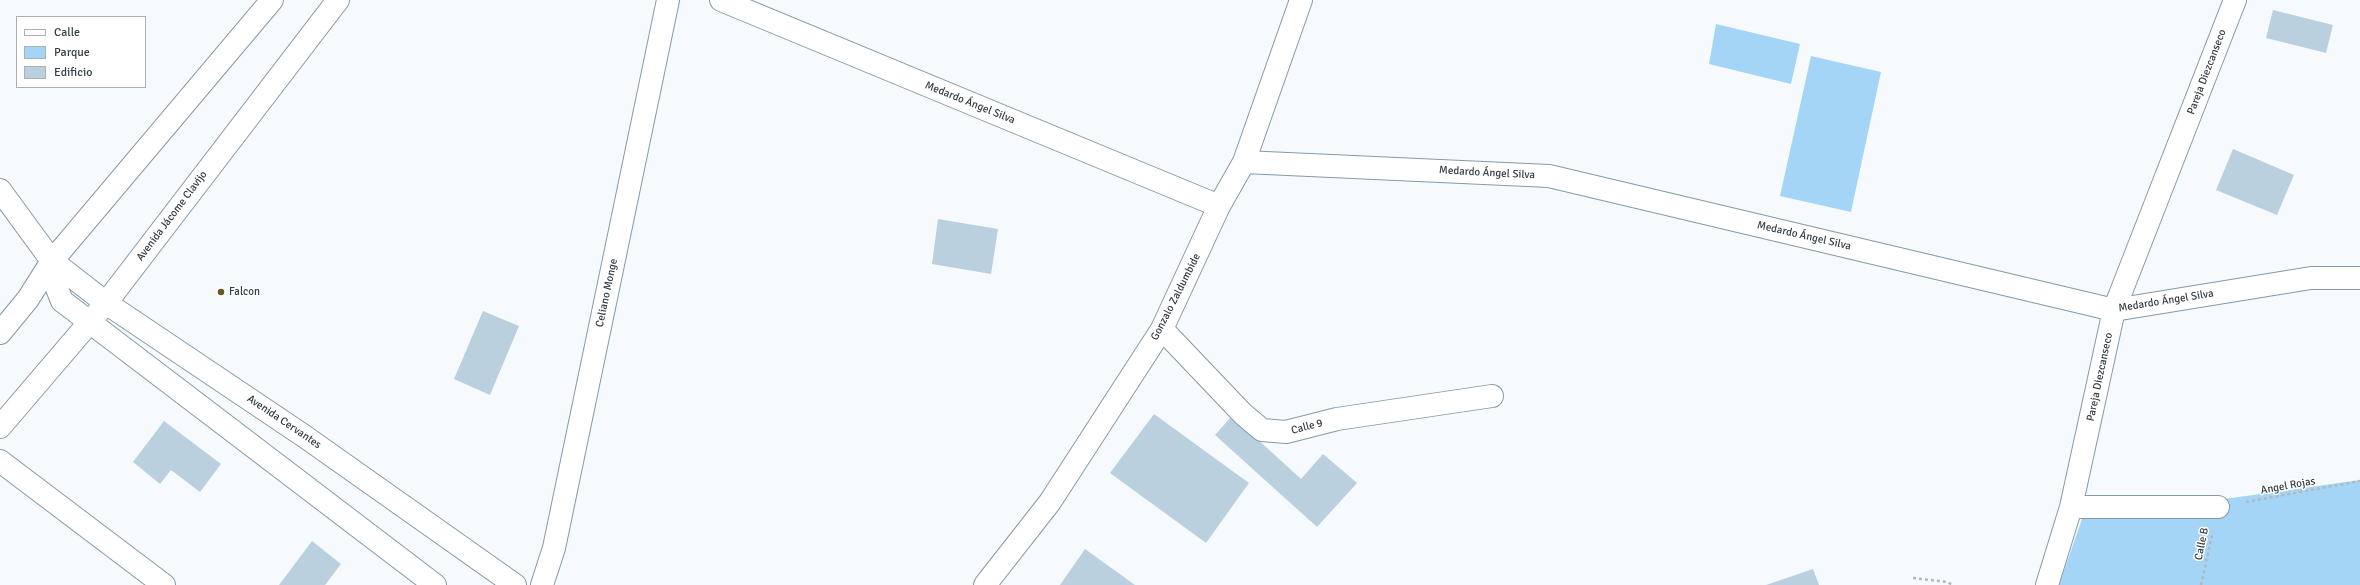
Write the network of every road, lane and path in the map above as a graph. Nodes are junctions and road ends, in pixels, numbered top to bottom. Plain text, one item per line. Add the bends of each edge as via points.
1 (272, 0) edge
2 (338, 0) edge
3 (668, 0) edge
4 (721, 0) edge
5 (1301, 0) edge
6 (2235, 0) edge
7 (1244, 162) junction
8 (0, 190) edge
9 (1220, 206) junction
10 (52, 261) junction
11 (2360, 278) edge
12 (106, 303) junction
13 (2114, 310) junction
14 (89, 323) junction
15 (1162, 329) junction
16 (0, 333) edge
17 (1492, 396) dead end
18 (0, 427) edge
19 (0, 461) edge
20 (2360, 481) edge
21 (2218, 507) junction
22 (2071, 508) junction
23 (1913, 578) dead end
24 (164, 585) edge
25 (435, 585) edge
26 (515, 585) edge
27 (542, 585) edge
28 (986, 585) edge
29 (1953, 585) edge
30 (2047, 585) edge
31 (2201, 585) edge

1 - 10 street
2 - 12 street, Avenida Jácome Clavijo
3 - 27 street, Celiano Monge via 554,548
4 - 9 street, Medardo Ángel Silva
5 - 7 street, Gonzalo Zaldumbide
6 - 13 street, Pareja Diezcanseco
7 - 9 street, Gonzalo Zaldumbide
7 - 13 street, Medardo Ángel Silva via 1549,176
8 - 10 street, Avenida Cervantes
9 - 15 street, Gonzalo Zaldumbide
10 - 12 street, Avenida Cervantes
10 - 14 street, Avenida Cervantes via 56,286 62,301
10 - 16 street via 28,299
11 - 13 street, Medardo Ángel Silva via 2311,278
12 - 14 street, Avenida Jácome Clavijo
12 - 26 street, Avenida Cervantes via 304,436
13 - 22 street, Pareja Diezcanseco
14 - 18 street, Avenida Jácome Clavijo
14 - 25 street, Avenida Cervantes
15 - 17 street, Calle 9 via 1243,414 1262,430 1286,432 1337,419
15 - 28 street, Gonzalo Zaldumbide via 1050,502
19 - 24 street
20 - 21 path, Angel Rojas
21 - 22 street
21 - 31 path, Calle B
22 - 30 street, Pareja Diezcanseco
23 - 29 path

